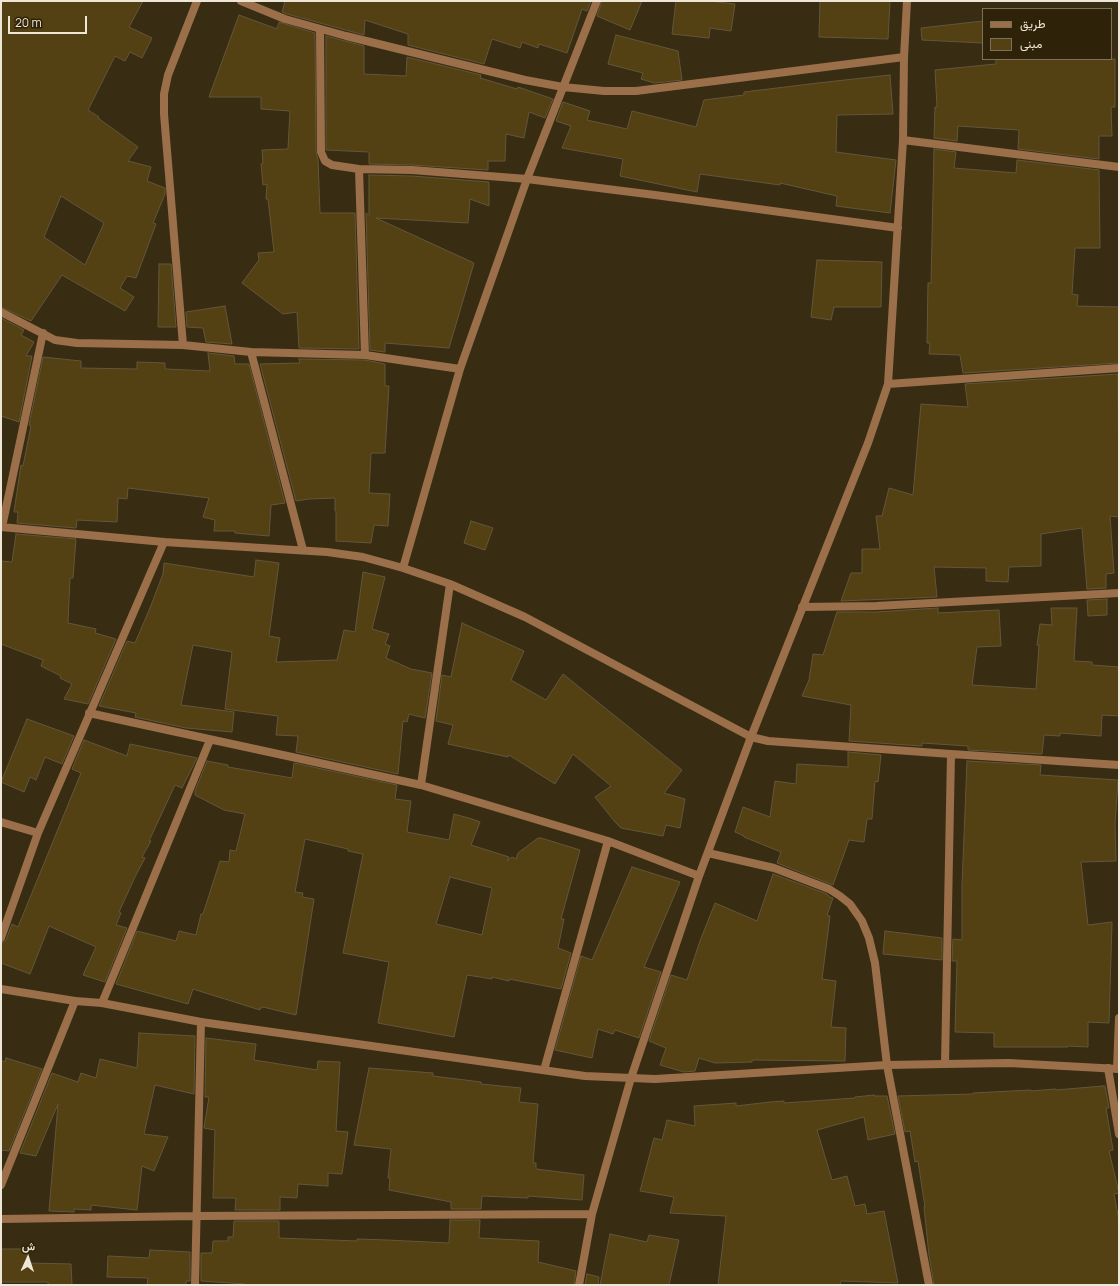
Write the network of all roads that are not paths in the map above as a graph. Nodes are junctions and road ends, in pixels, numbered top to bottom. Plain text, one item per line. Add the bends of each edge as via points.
1 (197, 1) edge
2 (241, 1) edge
3 (598, 1) edge
4 (907, 1) edge
5 (320, 29) junction
6 (904, 57) junction
7 (563, 87) junction
8 (903, 140) junction
9 (1119, 167) edge
10 (359, 169) junction
11 (527, 179) junction
12 (898, 228) junction
13 (1, 312) edge
14 (43, 333) junction
15 (182, 345) junction
16 (251, 352) junction
17 (365, 355) junction
18 (1119, 368) edge
19 (460, 369) junction
20 (888, 384) junction
21 (1, 527) edge
22 (164, 542) junction
23 (303, 550) junction
24 (404, 568) junction
25 (450, 584) junction
26 (1119, 593) edge
27 (802, 608) junction
28 (89, 713) junction
29 (751, 738) junction
30 (210, 740) junction
31 (951, 754) junction
32 (1119, 765) edge
33 (421, 785) junction
34 (1, 822) edge
35 (38, 833) junction
36 (608, 841) junction
37 (708, 853) junction
38 (699, 876) junction
39 (1, 938) edge
40 (1, 989) edge
41 (74, 1001) junction
42 (102, 1003) junction
43 (1119, 1018) edge
44 (201, 1022) junction
45 (945, 1064) junction
46 (887, 1066) junction
47 (1108, 1068) junction
48 (1118, 1069) edge
49 (544, 1070) junction
50 (631, 1078) junction
51 (1119, 1134) edge
52 (1, 1186) edge
53 (592, 1214) junction
54 (196, 1216) junction
55 (1, 1219) edge
56 (195, 1285) edge
57 (578, 1285) edge
58 (929, 1285) edge

1 - 15 street via 168,75 164,94
2 - 5 street
3 - 7 street
4 - 6 street
5 - 7 street
5 - 10 street via 322,156 332,165
6 - 7 street via 636,91
6 - 8 street
7 - 11 street
8 - 9 street
8 - 12 street
10 - 11 street via 412,170
10 - 17 street
11 - 12 street
11 - 19 street
12 - 20 street
13 - 14 street
14 - 15 street via 56,340 77,343
14 - 21 street
15 - 16 street
16 - 17 street
16 - 23 street
17 - 19 street
18 - 20 street
19 - 24 street
20 - 27 street via 868,443
21 - 22 street
22 - 23 street
22 - 28 street
23 - 24 street via 347,554
24 - 25 street
25 - 29 street via 525,617
25 - 33 street
26 - 27 street
27 - 29 street
28 - 30 street
28 - 35 street
29 - 31 street
29 - 37 street
30 - 33 street
30 - 42 street
31 - 32 street
31 - 45 street
33 - 36 street
34 - 35 street
35 - 39 street
36 - 38 street
36 - 49 street
37 - 38 street
37 - 46 street via 798,876 830,889 850,904 862,921 875,963
38 - 50 street
40 - 41 street
41 - 42 street
41 - 52 street
42 - 44 street
43 - 48 street
44 - 49 street
44 - 54 street
45 - 46 street
45 - 47 street via 1009,1063
46 - 50 street via 655,1079
46 - 58 street
47 - 48 street
47 - 51 street
49 - 50 street via 585,1076
50 - 53 street
53 - 54 street
53 - 57 street
54 - 55 street
54 - 56 street

